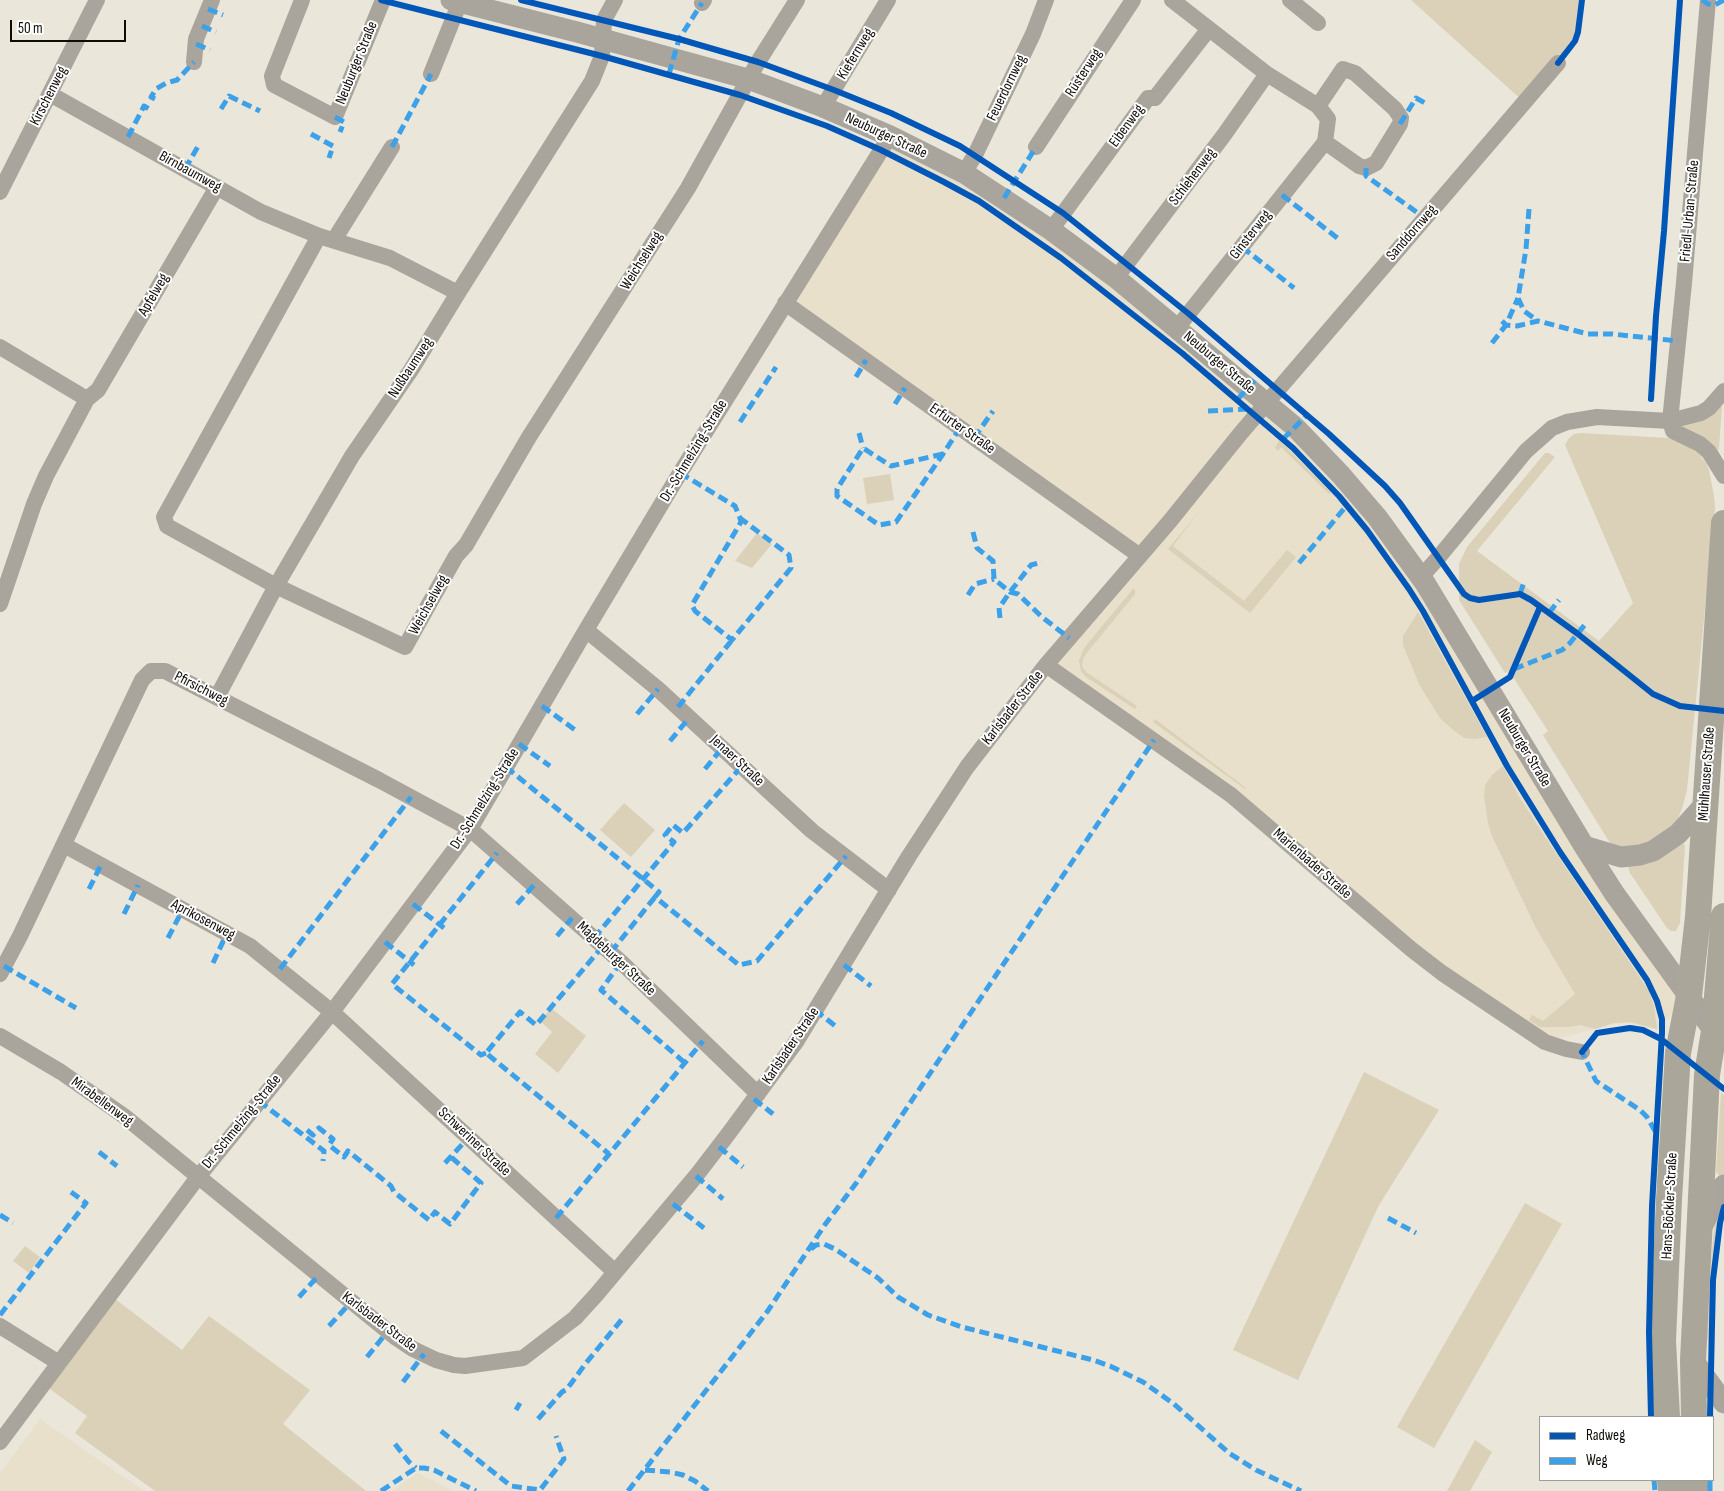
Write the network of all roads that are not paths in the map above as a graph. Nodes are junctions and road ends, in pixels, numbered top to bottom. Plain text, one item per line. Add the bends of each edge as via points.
1 (97, 0) edge
2 (212, 0) edge
3 (302, 0) edge
4 (383, 0) edge
5 (615, 0) edge
6 (797, 0) edge
7 (888, 0) edge
8 (1046, 0) edge
9 (1133, 0) edge
10 (1172, 0) edge
11 (1290, 0) edge
12 (1708, 0) edge
13 (455, 1) edge
14 (1318, 23) dead end
15 (1208, 30) junction
16 (602, 39) junction
17 (194, 62) dead end
18 (1558, 63) dead end
19 (431, 74) dead end
20 (1267, 74) junction
21 (748, 80) junction
22 (50, 94) junction
23 (1318, 106) junction
24 (823, 108) junction
25 (890, 136) junction
26 (1325, 142) junction
27 (392, 147) dead end
28 (1036, 147) dead end
29 (964, 173) junction
30 (217, 187) junction
31 (0, 192) edge
32 (1051, 230) junction
33 (327, 238) junction
34 (1116, 278) junction
35 (458, 293) junction
36 (785, 303) junction
37 (1177, 328) junction
38 (0, 347) edge
39 (1724, 391) edge
40 (87, 399) junction
41 (1267, 403) junction
42 (1670, 421) junction
43 (1724, 476) edge
44 (1724, 523) edge
45 (1140, 556) junction
46 (1421, 577) junction
47 (276, 586) junction
48 (0, 604) edge
49 (586, 630) junction
50 (1046, 665) junction
51 (217, 697) junction
52 (1706, 804) junction
53 (470, 829) junction
54 (64, 845) junction
55 (1584, 846) junction
56 (889, 890) junction
57 (1724, 926) edge
58 (0, 974) edge
59 (1689, 996) junction
60 (332, 1012) junction
61 (0, 1036) edge
62 (1719, 1037) edge
63 (1582, 1052) dead end
64 (758, 1094) junction
65 (198, 1177) junction
66 (1724, 1185) edge
67 (1699, 1231) junction
68 (615, 1272) junction
69 (0, 1326) edge
70 (1692, 1360) junction
71 (59, 1364) junction
72 (1724, 1403) edge
73 (1667, 1416) edge
74 (1694, 1416) edge
75 (0, 1442) edge

1 - 22 street, Kirschenweg
2 - 17 street via 196,39
3 - 4 street, Neuburger Straße via 272,76 274,85 335,117
5 - 16 street, Nußbaumweg via 604,20
6 - 21 street
7 - 24 street, Kiefernweg
8 - 29 street, Feuerdornweg via 1033,34
9 - 28 street, Rüsterweg
10 - 15 street
11 - 14 street
12 - 42 street, Friedl-Urban-Straße
13 - 16 street, Neuburger Straße
13 - 19 street, Neuburger Straße
15 - 20 street
15 - 32 street, Eibenweg via 1155,98 1148,98
16 - 21 street, Neuburger Straße
16 - 35 street, Nußbaumweg via 602,56 592,82
18 - 41 street, Sanddornweg
20 - 23 street
20 - 34 street, Schlehenweg
21 - 24 street, Neuburger Straße
21 - 47 street, Weichselweg via 688,188 529,437 405,647
22 - 30 street, Birnbaumweg
22 - 31 street, Kirschenweg
23 - 26 street via 1328,119
23 - 26 street via 1343,69 1354,73 1395,109 1400,118 1400,124 1376,163 1366,168
24 - 25 street, Neuburger Straße
25 - 29 street, Neuburger Straße
25 - 36 street, Dr.-Schmelzing-Straße
26 - 37 street, Ginsterweg
27 - 33 street
29 - 32 street, Neuburger Straße
30 - 33 street, Birnbaumweg via 261,212
30 - 40 street, Apfelweg via 98,390
32 - 34 street, Neuburger Straße
33 - 35 street, Birnbaumweg via 390,258
33 - 47 street, Weichselweg via 164,518 167,526
34 - 37 street, Neuburger Straße
35 - 47 street, Nußbaumweg via 411,370 352,456
36 - 45 street, Erfurter Straße
36 - 49 street, Dr.-Schmelzing-Straße
37 - 41 street, Neuburger Straße
38 - 40 street
39 - 42 street via 1701,413
40 - 48 street, Apfelweg via 40,490
41 - 45 street, Karlsbader Straße
41 - 46 street, Neuburger Straße via 1341,475
42 - 43 street via 1673,431 1709,452
42 - 46 street via 1597,417 1582,418 1552,428 1526,451
44 - 52 main road, Mühlhauser Straße
45 - 50 street, Karlsbader Straße
46 - 55 street, Neuburger Straße
47 - 51 street, Nußbaumweg
49 - 53 street, Dr.-Schmelzing-Straße
49 - 56 street, Jenaer Straße via 690,718 812,831
50 - 56 street, Karlsbader Straße via 967,767
50 - 63 street, Marienbader Straße via 1231,795 1442,973 1545,1042
51 - 53 street, Pfirsichweg
51 - 54 street, Pfirsichweg via 165,671 151,671 142,680
52 - 55 street via 1678,834 1640,856 1621,857
52 - 59 main road, Mühlhauser Straße
53 - 60 street, Dr.-Schmelzing-Straße
53 - 64 street, Magdeburger Straße via 622,962
54 - 58 street, Pfirsichweg
54 - 60 street, Aprikosenweg via 250,946
55 - 59 street, Neuburger Straße
56 - 64 street, Karlsbader Straße via 796,1042
57 - 62 main road
59 - 62 street, Neuburger Straße
59 - 73 main road, Hans-Böckler-Straße via 1678,1053 1669,1208 1663,1341
60 - 65 street, Dr.-Schmelzing-Straße
60 - 68 street, Schweriner Straße
61 - 65 street, Mirabellenweg via 61,1072 124,1116
62 - 67 main road, Hans-Böckler-Straße via 1707,1075
64 - 68 street, Karlsbader Straße via 696,1176
65 - 68 street, Karlsbader Straße via 395,1337 436,1360 454,1365 523,1358 575,1318
65 - 71 street, Dr.-Schmelzing-Straße
66 - 67 street
67 - 70 main road, Hans-Böckler-Straße
69 - 71 street
70 - 72 street
70 - 74 main road, Hans-Böckler-Straße
71 - 75 street, Dr.-Schmelzing-Straße

